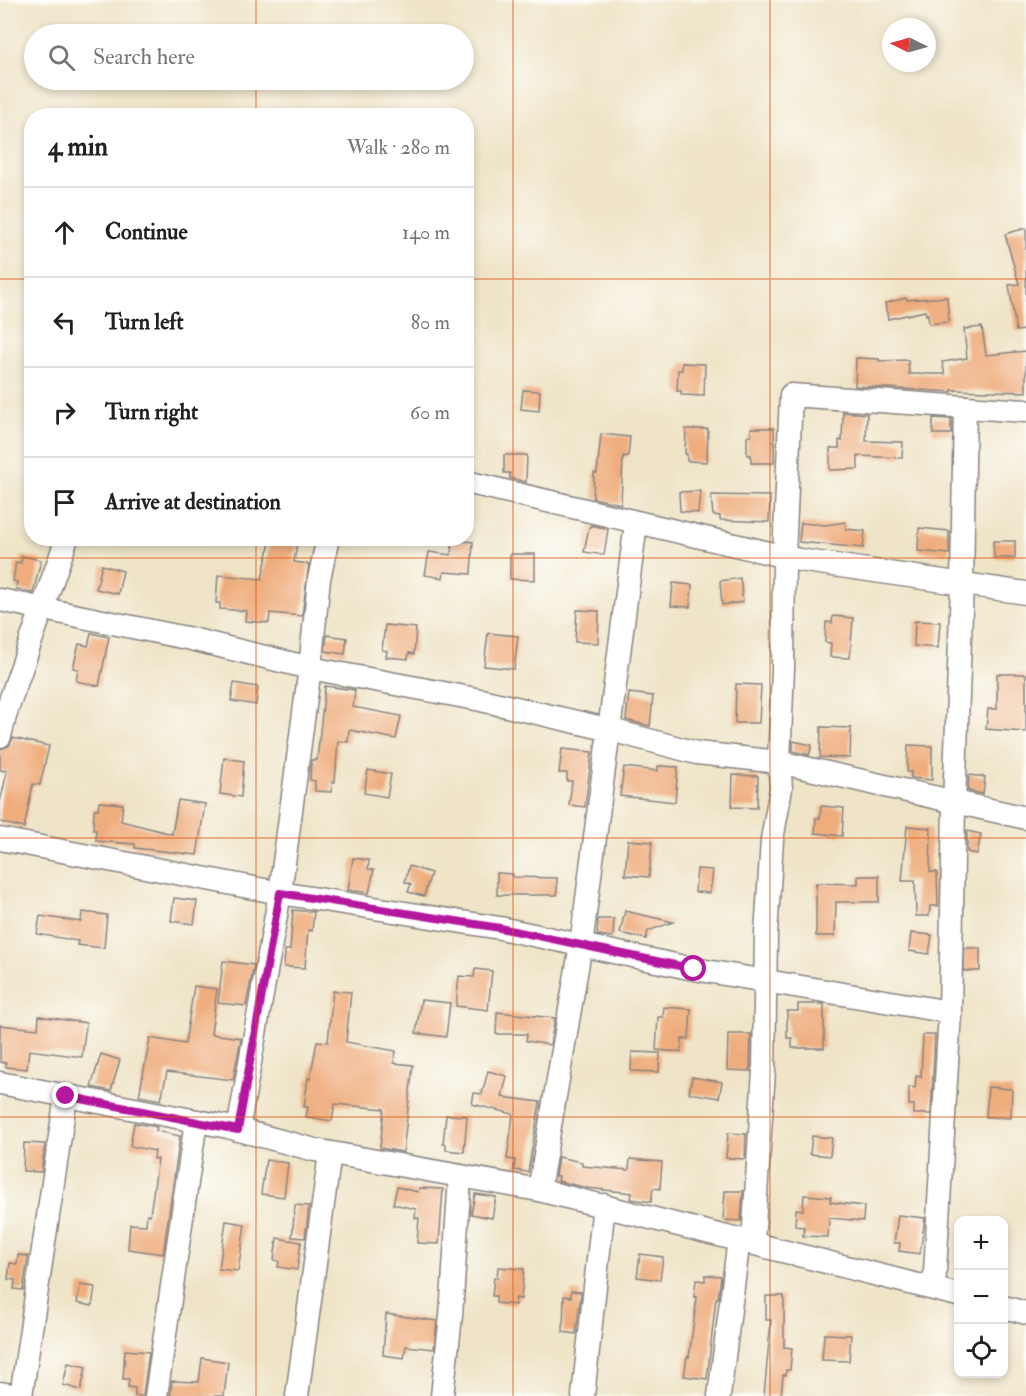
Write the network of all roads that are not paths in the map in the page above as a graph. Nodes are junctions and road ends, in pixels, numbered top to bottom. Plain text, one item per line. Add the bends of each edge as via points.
1 (964, 406) junction
2 (1026, 411) edge
3 (474, 484) edge
4 (636, 523) junction
5 (64, 546) edge
6 (326, 546) edge
7 (784, 557) junction
8 (962, 584) junction
9 (1026, 593) edge
10 (0, 600) edge
11 (44, 609) junction
12 (310, 668) junction
13 (610, 730) junction
14 (0, 736) edge
15 (779, 762) junction
16 (955, 803) junction
17 (1026, 818) edge
18 (0, 839) edge
19 (280, 893) junction
20 (581, 945) junction
21 (765, 982) junction
22 (950, 1012) junction
23 (0, 1083) edge
24 (66, 1096) junction
25 (196, 1121) junction
26 (238, 1130) junction
27 (330, 1153) junction
28 (460, 1176) junction
29 (539, 1190) junction
30 (604, 1206) junction
31 (746, 1240) junction
32 (934, 1289) junction
33 (954, 1294) edge
34 (1008, 1308) edge
35 (1026, 1313) edge
36 (0, 1393) edge
37 (20, 1396) edge
38 (156, 1396) edge
39 (297, 1396) edge
40 (442, 1396) edge
41 (583, 1396) edge
42 (718, 1396) edge

1 - 2 street
1 - 7 street via 791,394
1 - 8 street
3 - 4 street
4 - 7 street
4 - 13 street
5 - 11 street
6 - 12 street
7 - 8 street
7 - 15 street
8 - 9 street
8 - 16 street
10 - 11 street
11 - 12 street
11 - 14 street
12 - 13 street via 481,700
12 - 19 street
13 - 15 street via 697,753
13 - 20 street
15 - 16 street
15 - 21 street via 781,788 772,840
16 - 17 street
16 - 22 street
18 - 19 street
19 - 20 street
19 - 26 street
20 - 21 street
20 - 29 street
21 - 22 street
21 - 31 street via 764,1070
22 - 32 street
23 - 24 street
24 - 25 street
24 - 37 street
25 - 26 street
25 - 38 street
26 - 27 street
27 - 28 street
27 - 39 street
28 - 29 street
28 - 40 street
29 - 30 street
30 - 31 street
30 - 41 street
31 - 32 street
31 - 42 street
32 - 33 street
34 - 35 street
36 - 37 street

